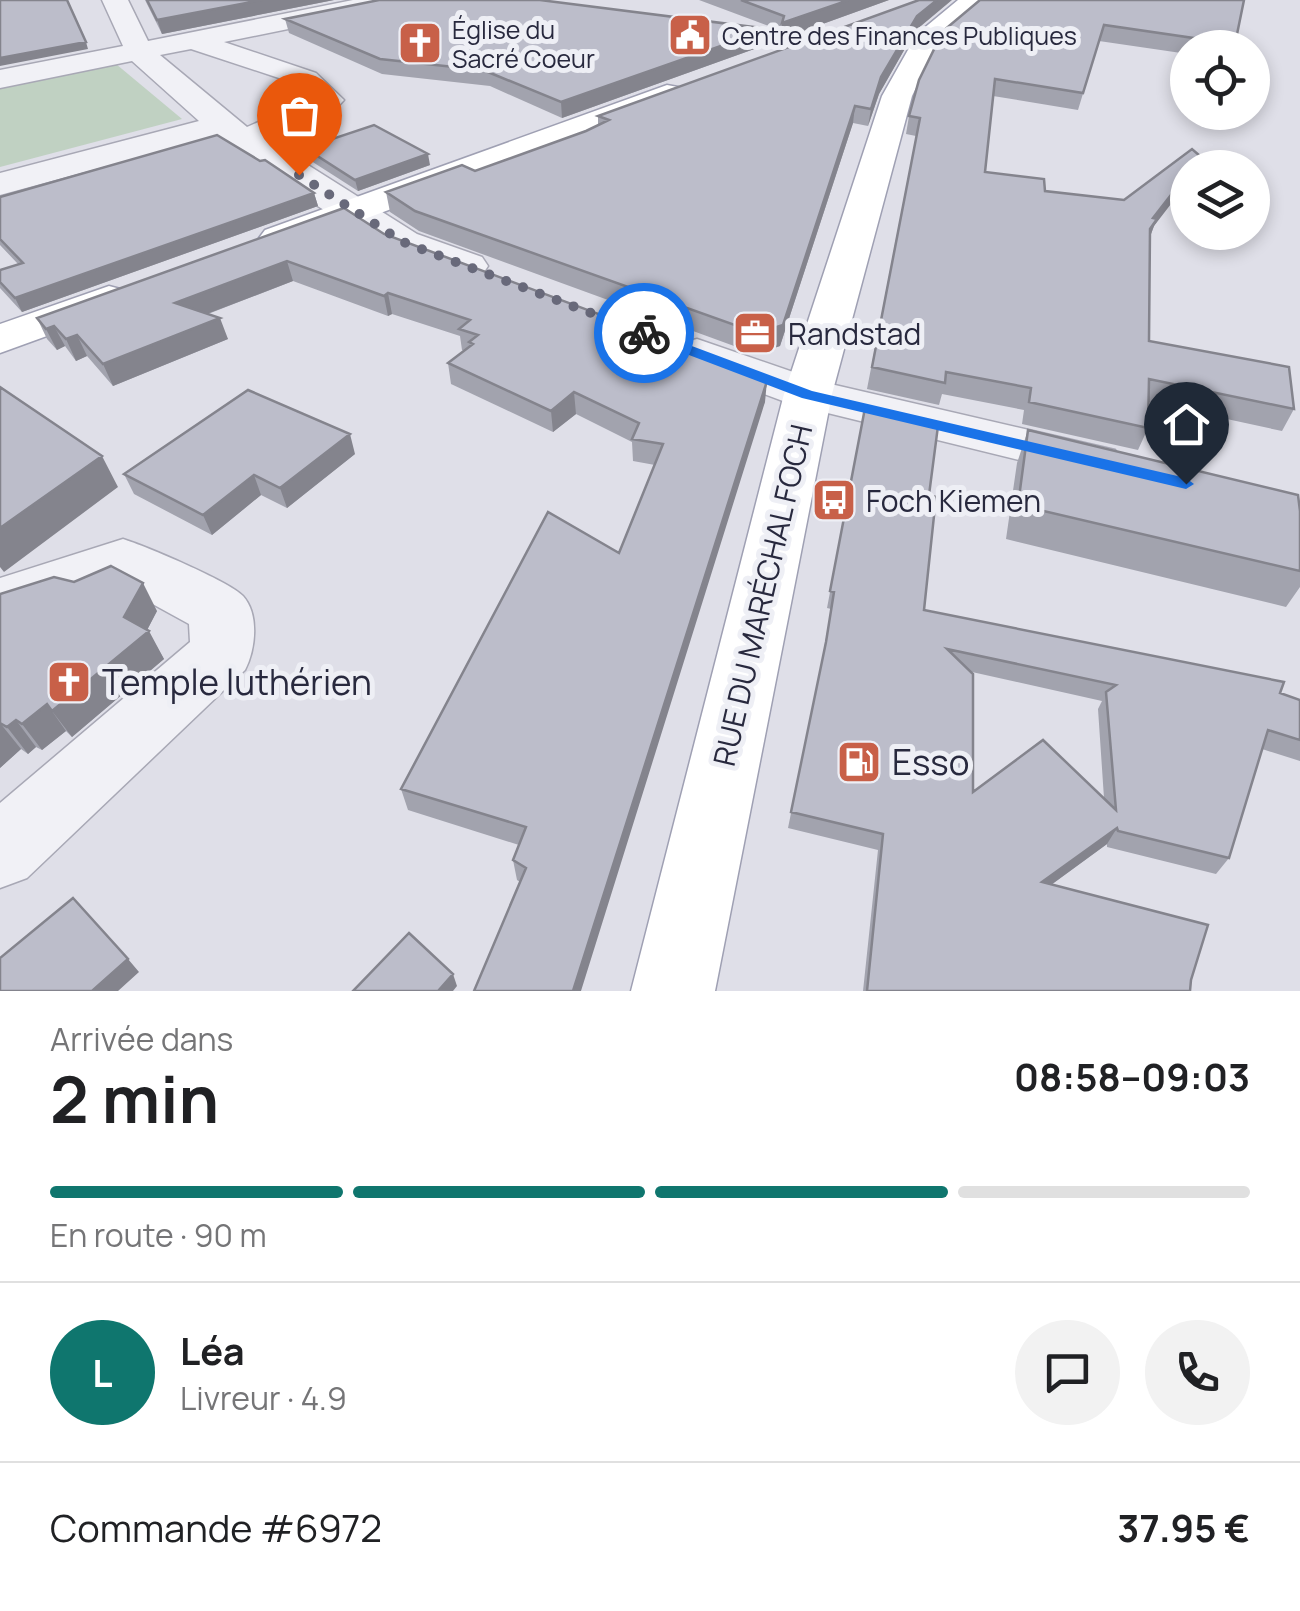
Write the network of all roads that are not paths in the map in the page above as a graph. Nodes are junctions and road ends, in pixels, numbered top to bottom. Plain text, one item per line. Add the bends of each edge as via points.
1 (115, 0) edge
2 (391, 0) edge
3 (940, 3) edge
4 (198, 42) junction
5 (140, 53) junction
6 (0, 79) edge
7 (708, 80) edge
8 (233, 132) junction
9 (0, 184) edge
10 (354, 210) junction
11 (242, 251) edge
12 (512, 283) edge
13 (149, 285) edge
14 (653, 336) edge
15 (0, 339) edge
16 (808, 394) junction
17 (1148, 474) edge
18 (0, 601) edge
19 (0, 852) edge
20 (674, 991) edge

1 - 5 street
2 - 4 street
3 - 16 main road, RUE DU MARÉCHAL FOCH via 936,26 912,56 897,96
4 - 5 street
4 - 8 street via 264,62 322,88 328,100 316,111
5 - 6 street
5 - 8 street
7 - 10 main road
8 - 9 street
8 - 10 street
10 - 11 main road
10 - 12 street via 403,242
13 - 15 main road
14 - 16 street
16 - 17 street
16 - 20 main road, RUE DU MARÉCHAL FOCH
18 - 19 street via 123,560 220,612 222,652

